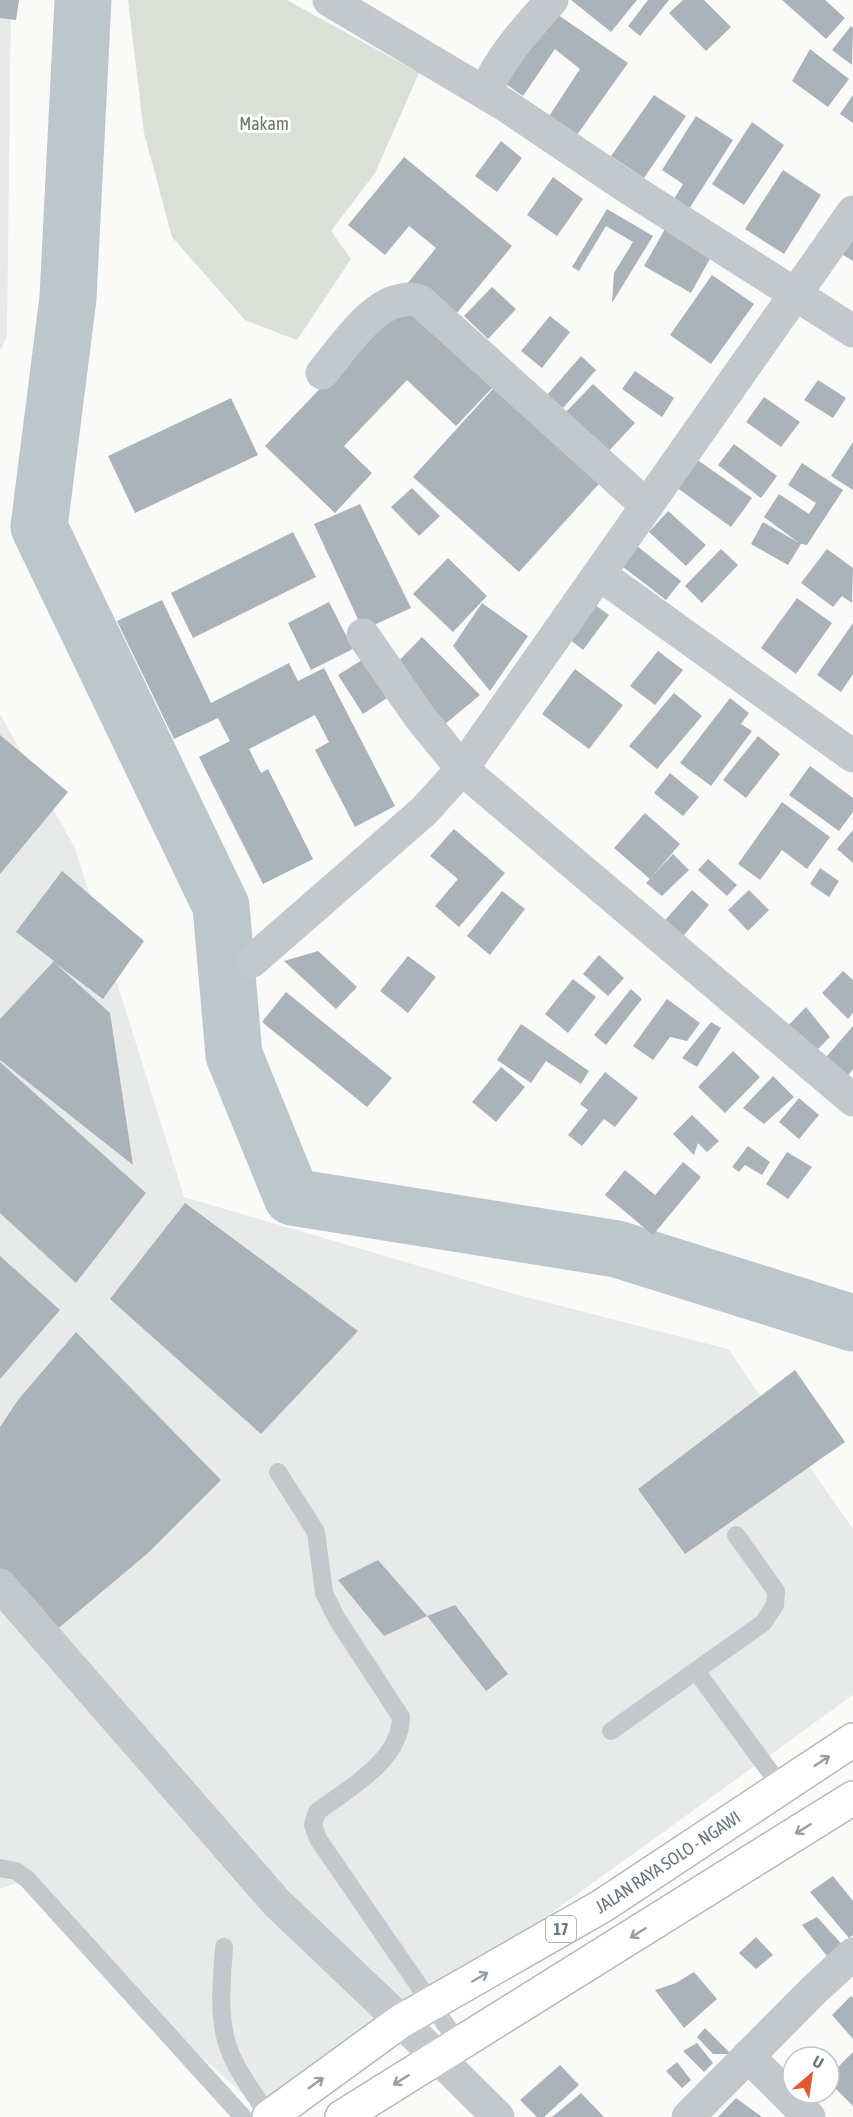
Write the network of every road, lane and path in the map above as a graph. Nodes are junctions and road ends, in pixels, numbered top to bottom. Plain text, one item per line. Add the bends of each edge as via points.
1 (329, 0) edge
2 (552, 0) edge
3 (485, 93) junction
4 (853, 212) edge
5 (794, 295) junction
6 (853, 331) edge
7 (322, 373) dead end
8 (647, 506) junction
9 (599, 574) junction
10 (363, 635) dead end
11 (853, 756) edge
12 (462, 769) junction
13 (252, 962) dead end
14 (853, 1100) edge
15 (278, 1472) dead end
16 (735, 1535) dead end
17 (0, 1584) edge
18 (696, 1671) junction
19 (611, 1731) dead end
20 (853, 1740) edge
21 (782, 1788) junction
22 (853, 1798) edge
23 (0, 1868) edge
24 (224, 1947) dead end
25 (853, 1954) edge
26 (431, 2006) junction
27 (402, 2021) junction
28 (448, 2051) junction
29 (748, 2056) junction
30 (243, 2117) edge
31 (269, 2117) edge
32 (342, 2117) edge
33 (498, 2117) edge
34 (688, 2117) edge
35 (809, 2117) edge

1 - 3 street
2 - 3 street via 515,40
3 - 5 street
4 - 5 street
5 - 6 street
5 - 8 street
7 - 8 street via 383,305 404,298 420,301
8 - 9 street
9 - 11 street
9 - 12 street
10 - 12 street via 419,716
12 - 13 street via 417,819
12 - 14 street
15 - 26 lane via 316,1532 324,1593 337,1619 401,1717 401,1734 390,1752 317,1812 313,1825 318,1839
16 - 18 lane via 776,1591 775,1605 764,1623
17 - 27 street via 276,1902
18 - 19 lane
18 - 21 lane
21 -> 20 highway, JALAN RAYA SOLO - NGAWI / 17
26 -> 21 highway, JALAN RAYA SOLO - NGAWI / 17 via 602,1906
22 -> 28 highway, 17
23 - 30 lane via 16,1871 27,1879
24 - 31 lane via 220,2005 226,2041
25 - 29 street
26 - 27 highway, JALAN RAYA SOLO - NGAWI / 17
26 - 28 lane
27 - 28 street
31 -> 27 highway, JALAN RAYA SOLO - NGAWI / 17
28 -> 32 highway, 17
28 - 33 street
29 - 34 street
29 - 35 street

